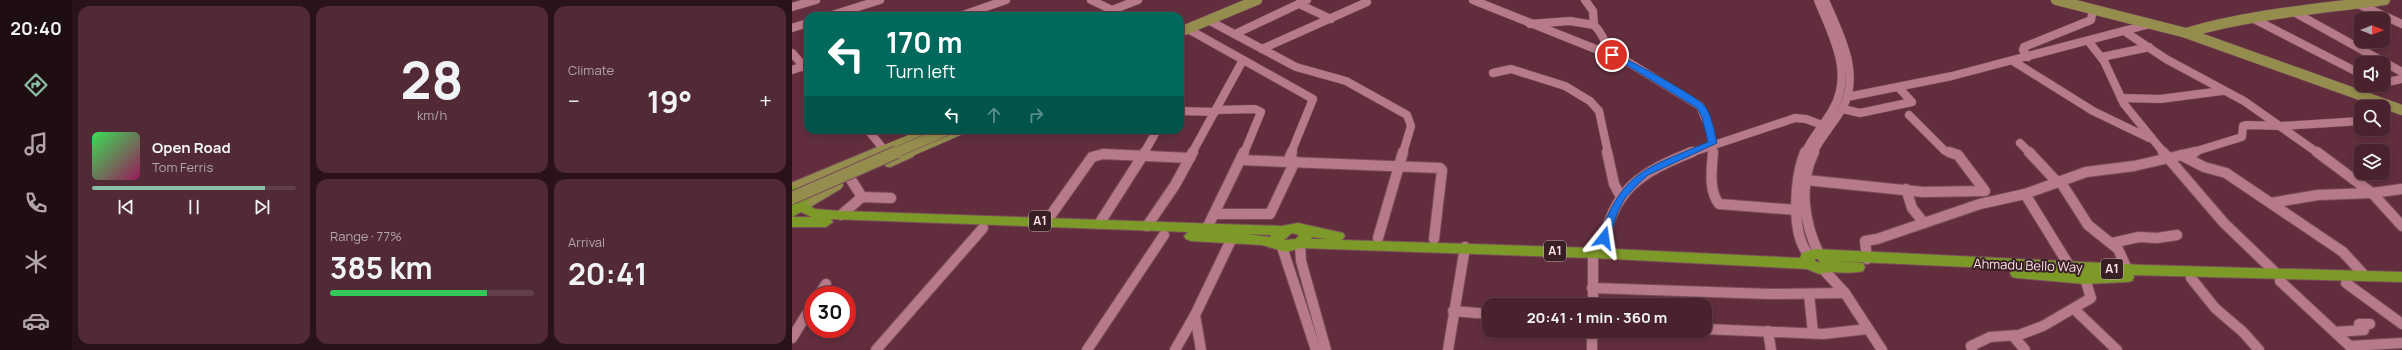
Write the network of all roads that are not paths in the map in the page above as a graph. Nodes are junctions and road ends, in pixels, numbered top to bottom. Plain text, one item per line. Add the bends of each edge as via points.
1 (816, 0) edge
2 (880, 0) edge
3 (1006, 0) edge
4 (1092, 0) edge
5 (1138, 0) edge
6 (1247, 0) edge
7 (1256, 0) edge
8 (1307, 0) edge
9 (1473, 0) edge
10 (1585, 0) edge
11 (1818, 0) edge
12 (1825, 0) edge
13 (2056, 0) edge
14 (2068, 0) edge
15 (2385, 0) edge
16 (2333, 1) edge
17 (2350, 1) edge
18 (1367, 2) dead end
19 (1299, 4) junction
20 (792, 7) edge
21 (2094, 9) junction
22 (842, 12) edge
23 (972, 12) edge
24 (2294, 12) junction
25 (2252, 18) junction
26 (1331, 19) junction
27 (1208, 20) junction
28 (804, 24) edge
29 (1530, 24) junction
30 (2150, 24) junction
31 (2402, 24) edge
32 (1594, 25) junction
33 (792, 28) edge
34 (1184, 30) edge
35 (1184, 30) edge
36 (1184, 30) edge
37 (2183, 30) junction
38 (2124, 31) junction
39 (1235, 34) junction
40 (2089, 42) junction
41 (2149, 47) junction
42 (1262, 49) junction
43 (792, 53) edge
44 (1612, 55) junction
45 (2028, 57) junction
46 (2102, 57) junction
47 (1243, 60) junction
48 (2012, 61) junction
49 (804, 66) edge
50 (804, 68) edge
51 (792, 70) edge
52 (2354, 70) edge
53 (2402, 72) edge
54 (1493, 73) dead end
55 (2402, 79) edge
56 (2390, 82) edge
57 (1898, 88) junction
58 (2354, 90) edge
59 (2222, 91) junction
60 (2360, 92) edge
61 (1847, 97) junction
62 (2121, 98) junction
63 (2362, 100) edge
64 (2402, 106) edge
65 (1843, 109) junction
66 (2390, 109) edge
67 (2402, 110) edge
68 (1184, 111) edge
69 (1216, 111) junction
70 (1909, 115) dead end
71 (2354, 121) edge
72 (1822, 125) junction
73 (2282, 126) junction
74 (871, 134) edge
75 (923, 134) edge
76 (940, 134) edge
77 (951, 134) edge
78 (1155, 134) edge
79 (2152, 140) junction
80 (1713, 143) junction
81 (2020, 143) dead end
82 (885, 151) junction
83 (2181, 155) junction
84 (1142, 156) junction
85 (1190, 158) junction
86 (2168, 158) junction
87 (1241, 160) junction
88 (1292, 161) junction
89 (1399, 167) junction
90 (850, 178) junction
91 (1806, 180) junction
92 (2059, 181) junction
93 (792, 189) edge
94 (1906, 189) junction
95 (2402, 189) edge
96 (2372, 193) junction
97 (2025, 194) junction
98 (862, 197) junction
99 (1621, 197) junction
100 (891, 198) dead end
101 (2271, 203) junction
102 (795, 206) edge
103 (1797, 210) junction
104 (1215, 214) junction
105 (842, 215) junction
106 (792, 222) edge
107 (1046, 222) junction
108 (1924, 223) junction
109 (1099, 224) junction
110 (1148, 226) junction
111 (2402, 226) edge
112 (983, 228) junction
113 (1208, 228) junction
114 (1164, 235) junction
115 (2177, 235) dead end
116 (1232, 238) junction
117 (1378, 238) junction
118 (1302, 239) junction
119 (1434, 239) junction
120 (1280, 240) junction
121 (2112, 243) junction
122 (1465, 247) junction
123 (1598, 250) junction
124 (1867, 258) junction
125 (1817, 260) junction
126 (2070, 267) junction
127 (2127, 269) junction
128 (2365, 276) junction
129 (2279, 277) junction
130 (2402, 277) edge
131 (2191, 278) junction
132 (2085, 279) junction
133 (2346, 283) junction
134 (2402, 284) edge
135 (1592, 288) junction
136 (1845, 293) junction
137 (1809, 294) junction
138 (1592, 298) edge
139 (2074, 309) junction
140 (1453, 312) junction
141 (1482, 314) edge
142 (1195, 315) junction
143 (804, 318) edge
144 (2370, 324) dead end
145 (2402, 324) edge
146 (1712, 329) edge
147 (1868, 329) junction
148 (1768, 331) junction
149 (2335, 332) junction
150 (1813, 333) junction
151 (792, 336) edge
152 (2014, 336) junction
153 (1592, 338) edge
154 (2402, 343) edge
155 (2352, 348) edge
156 (2117, 349) edge
157 (876, 350) edge
158 (1087, 350) edge
159 (1175, 350) edge
160 (1201, 350) edge
161 (1316, 350) edge
162 (1326, 350) edge
163 (1448, 350) edge
164 (1592, 350) edge
165 (1771, 350) edge
166 (1882, 350) edge
167 (1972, 350) edge
168 (2025, 350) edge
169 (2259, 350) edge

1 - 20 street
2 - 22 street
3 - 23 street
4 - 5 street via 1112,10
6 - 34 main road
7 - 27 main road
8 - 19 street
9 - 29 street
10 - 32 street via 1593,11
11 - 72 street via 1840,58 1842,75 1839,100
12 - 61 street via 1849,67
13 - 21 main road
14 - 37 main road
15 - 17 main road
16 - 17 main road
16 - 37 main road
17 - 24 main road
17 - 31 street
18 - 26 street
19 - 26 street
19 - 39 street
21 - 30 main road
21 - 45 street via 2091,20 2024,47 2023,50
24 - 25 main road
24 - 53 street
25 - 37 main road
25 - 52 street
26 - 42 street
27 - 35 main road
27 - 39 street
28 - 33 street
29 - 32 street via 1570,21
29 - 44 street
30 - 37 main road
30 - 38 street
32 - 44 street via 1604,35 1607,48
36 - 47 street
37 - 58 main road
37 - 63 main road
38 - 40 street
38 - 41 street
39 - 42 street
40 - 45 street
40 - 46 street
41 - 46 street
41 - 59 street
42 - 89 street via 1309,72 1346,81 1407,115 1411,126
43 - 49 street
44 - 80 street via 1700,106 1706,117
45 - 48 street
46 - 62 street
47 - 69 street
47 - 88 street via 1313,99
48 - 57 street
48 - 79 street via 2093,111
50 - 51 street
54 - 99 street via 1511,69 1565,86 1590,101 1599,111 1614,184
55 - 56 street
57 - 61 street
57 - 65 street via 1912,102 1860,113
59 - 62 street via 2160,99
59 - 73 street via 2244,101
60 - 64 main road
61 - 65 street
62 - 79 street
65 - 91 street via 1814,152
66 - 67 main road
68 - 69 street
69 - 85 street
69 - 87 street via 1255,109 1261,112
70 - 94 street via 1945,150 1958,154 1986,190 1960,193
71 - 73 street
72 - 80 street via 1795,118
72 - 103 street via 1806,149 1800,166
73 - 83 street via 2243,126 2242,136
73 - 96 street
74 - 82 street
75 - 82 main road
76 - 102 main road, bridge
77 - 90 main road
78 - 84 street
79 - 86 street
80 - 99 street via 1645,173
80 - 103 street via 1714,195 1719,204
81 - 92 street
82 - 93 main road
83 - 86 street
83 - 101 street via 2204,167 2226,173
84 - 85 street
84 - 107 street via 1103,154 1092,157
84 - 109 street
85 - 110 street
86 - 92 street via 2086,172
86 - 129 street via 2224,223
87 - 88 street
87 - 104 street
88 - 89 street
88 - 104 street via 1270,214
89 - 117 street
89 - 119 street via 1437,166 1442,170
90 - 98 street
90 - 102 main road
91 - 94 street
91 - 125 street via 1807,219
92 - 97 street
92 - 121 street via 2088,226
93 - 102 highway via 802,196
94 - 108 street via 1912,208
95 - 96 street
96 - 101 street via 2318,195
96 - 111 street
97 - 108 street via 1980,204
97 - 126 street
98 - 100 street
98 - 105 street
99 - 123 street via 1608,221
101 - 128 street via 2337,247
102 - 105 highway, A1 via 812,213
103 - 125 street via 1802,246
104 - 113 street
105 - 107 highway, A1
106 - 112 highway, A1
107 - 109 highway, A1
108 - 124 street via 1865,241
109 - 110 highway, A1
110 - 113 highway, A1
112 - 114 highway, A1
112 - 157 street
113 - 120 highway, A1
114 - 116 highway, A1
114 - 158 street
115 - 121 street via 2139,237
116 - 120 highway, A1
116 - 142 street
117 - 118 highway, A1 via 1321,235
117 - 119 highway, A1
118 - 120 highway via 1291,247
118 - 122 highway, A1
118 - 162 street via 1301,261
119 - 123 highway, A1
120 - 161 street
121 - 127 street via 2118,249
122 - 123 highway, A1
122 - 140 street
123 - 125 highway, A1
123 - 135 street
124 - 125 highway, Ahmadu Bello Way / A1
124 - 126 highway, Ahmadu Bello Way / A1
125 - 132 highway, Ahmadu Bello Way / A1
125 - 136 street
126 - 127 highway, Ahmadu Bello Way / A1
127 - 129 highway, Ahmadu Bello Way / A1
128 - 129 highway, Ahmadu Bello Way / A1
128 - 130 highway, Ahmadu Bello Way / A1
129 - 131 highway, Ahmadu Bello Way / A1
129 - 133 highway, Ahmadu Bello Way / A1
129 - 149 street
131 - 132 highway, Ahmadu Bello Way / A1 via 2141,276
131 - 169 street via 2215,308
132 - 139 street via 2091,298
133 - 134 highway, Ahmadu Bello Way / A1
133 - 145 street
135 - 137 street
135 - 138 street
136 - 137 street
136 - 147 street
137 - 150 street
139 - 152 street via 2044,326
139 - 156 street
140 - 141 street
140 - 163 street
142 - 159 street
142 - 160 street
143 - 151 street
144 - 149 street via 2359,324 2364,330
146 - 148 street
147 - 150 street via 1847,333
147 - 166 street
148 - 150 street
148 - 165 street
149 - 155 street
152 - 167 street via 1994,336 1971,346
152 - 168 street
153 - 164 street
154 - 155 street

